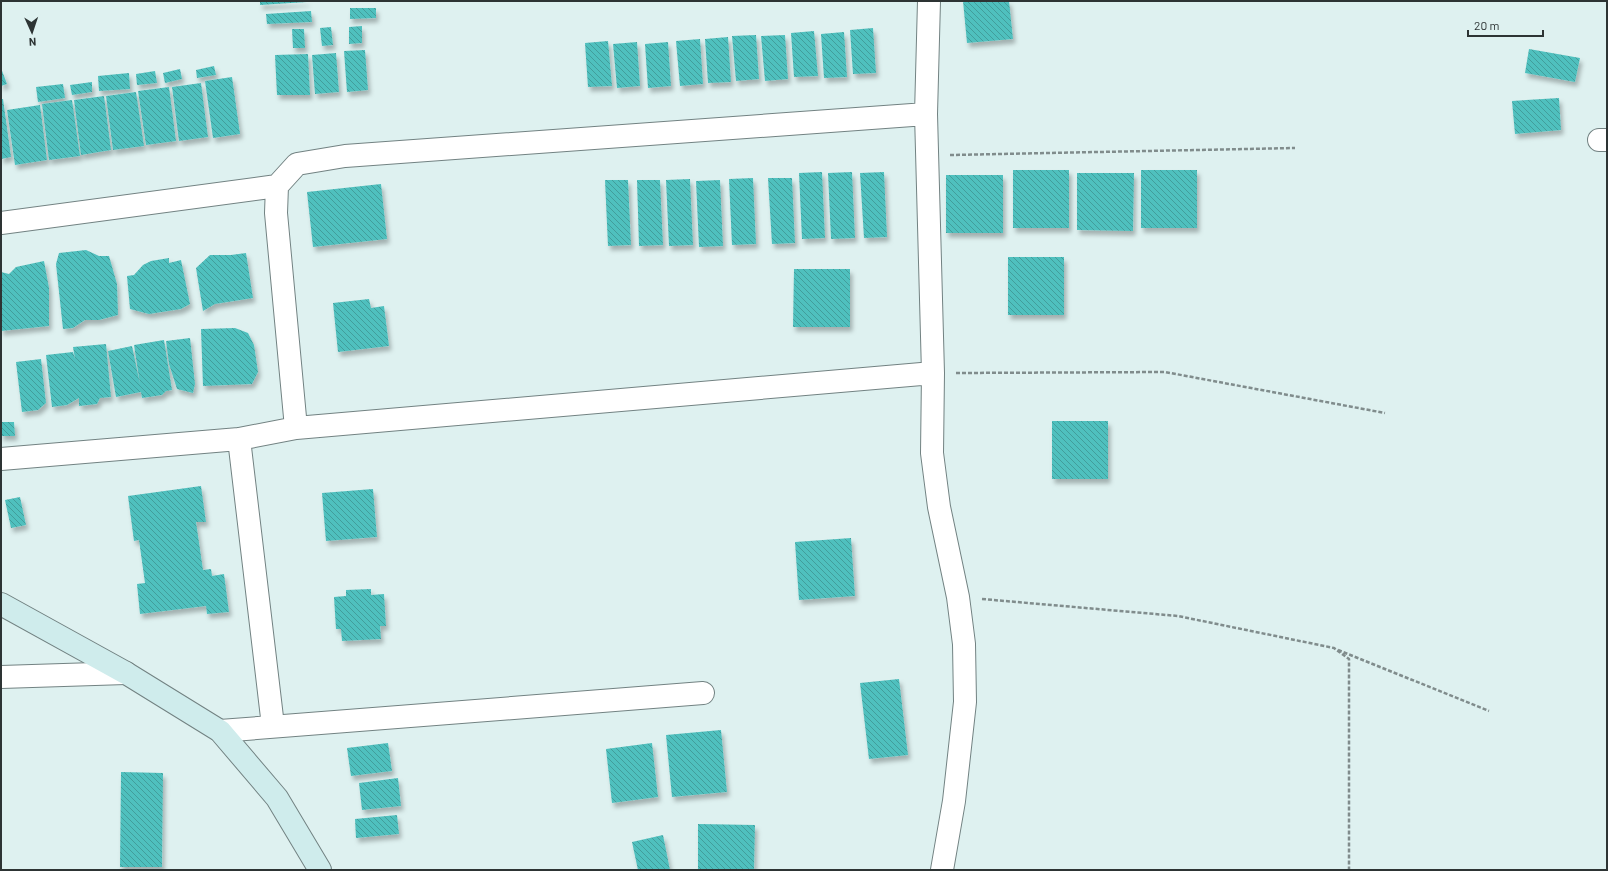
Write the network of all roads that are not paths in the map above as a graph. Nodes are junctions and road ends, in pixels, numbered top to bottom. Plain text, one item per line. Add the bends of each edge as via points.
1 (929, 1) edge
2 (926, 114) junction
3 (277, 186) junction
4 (1, 223) edge
5 (933, 373) junction
6 (296, 428) junction
7 (239, 439) junction
8 (1, 458) edge
9 (1, 604) edge
10 (126, 673) junction
11 (1, 677) edge
12 (703, 693) dead end
13 (273, 726) junction
14 (220, 731) junction
15 (320, 870) edge
16 (942, 870) edge

1 - 2 street
2 - 3 street via 345,156 297,164
2 - 5 street
3 - 4 street
3 - 6 street via 276,213
5 - 6 street
5 - 16 street via 932,453 939,508 958,597 964,644 965,702 954,801
6 - 7 street
7 - 8 street
7 - 13 street
9 - 10 street
10 - 11 street
10 - 14 street
12 - 13 street
13 - 14 street
14 - 15 street via 277,798

